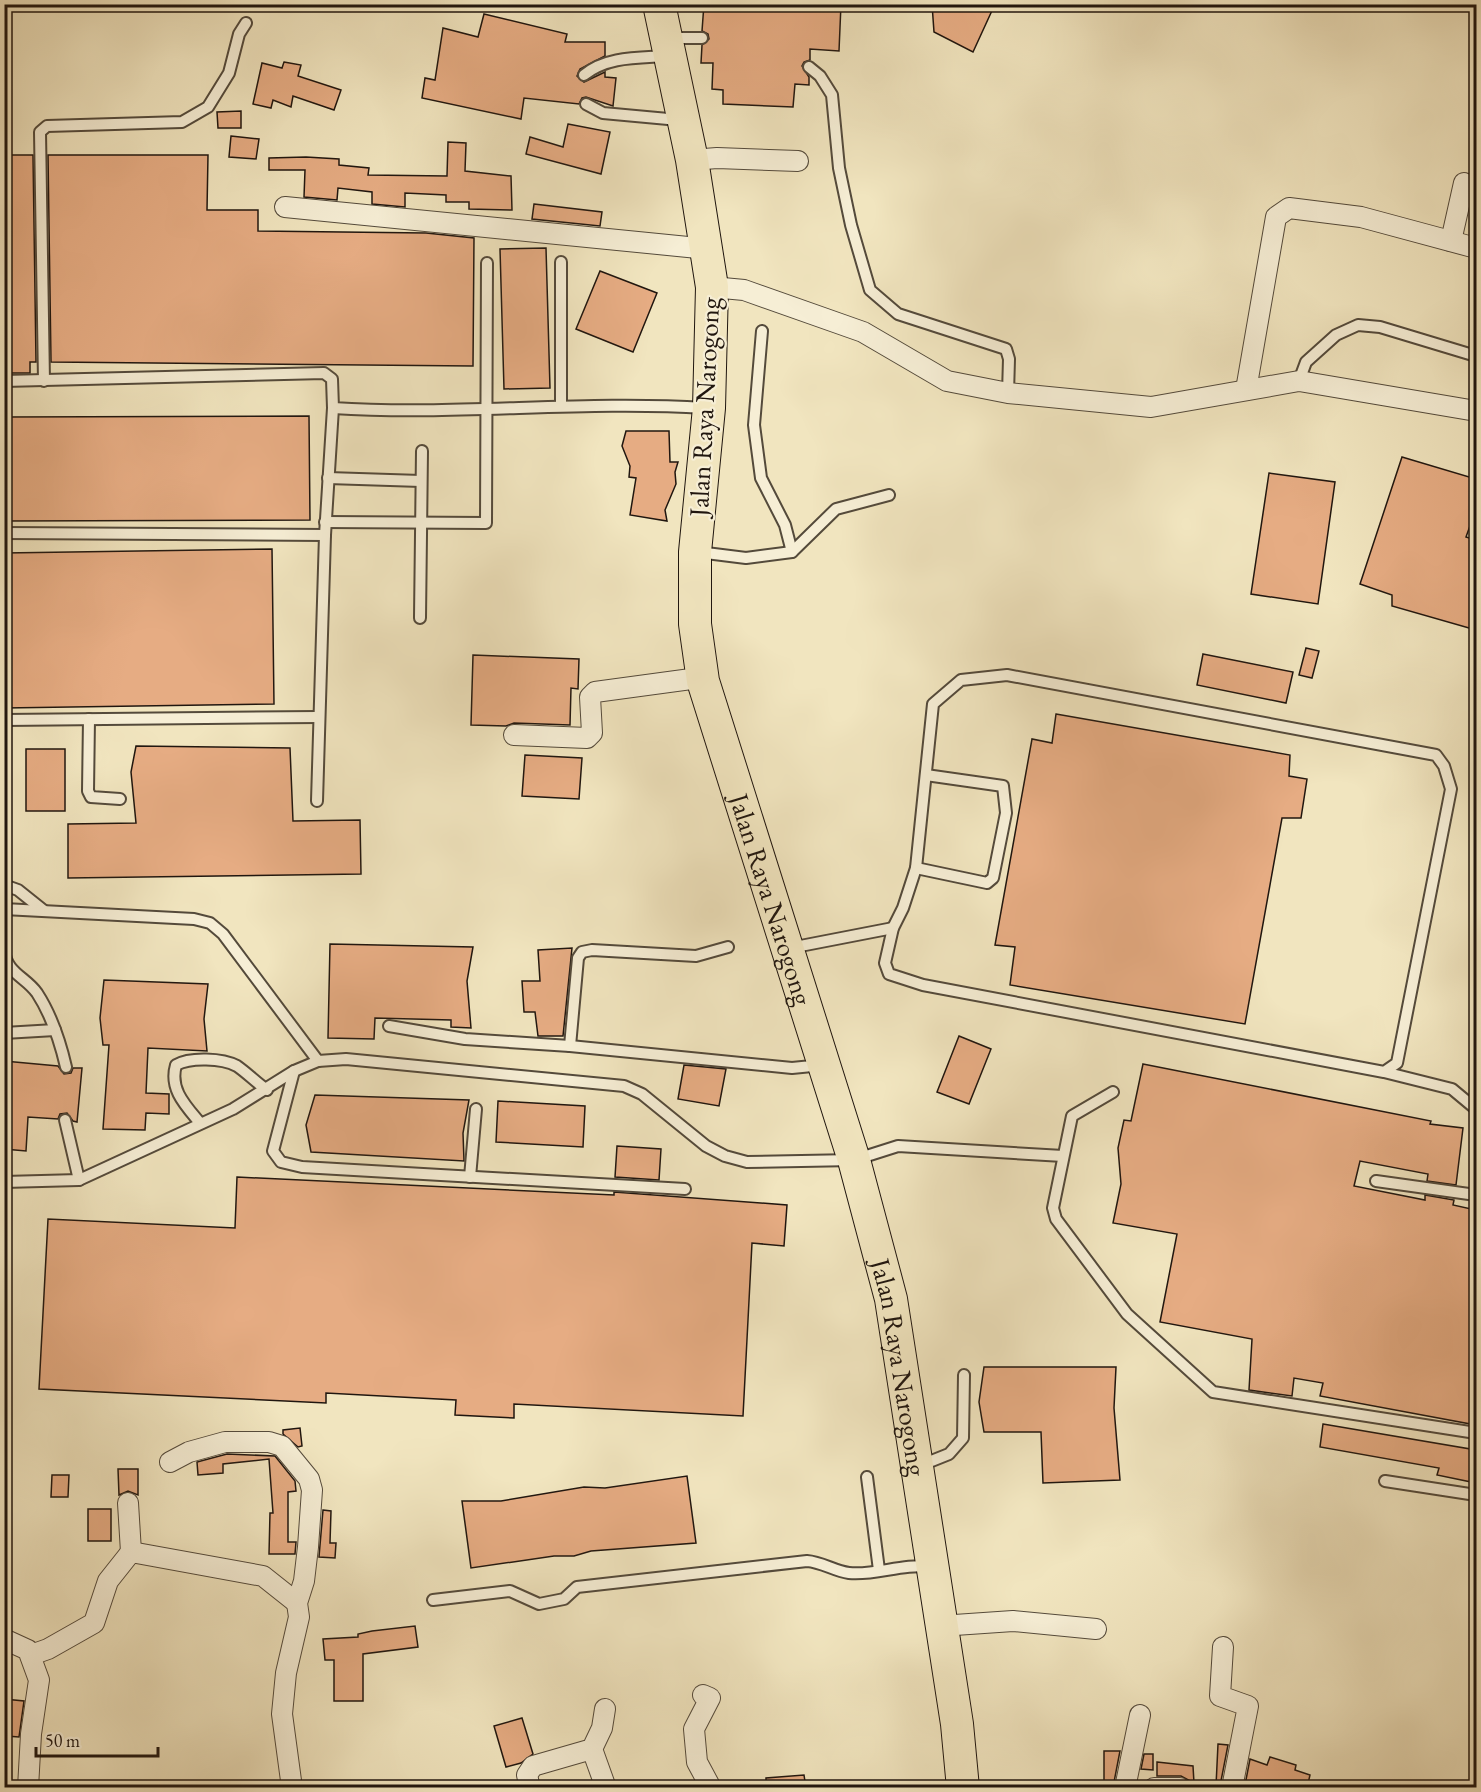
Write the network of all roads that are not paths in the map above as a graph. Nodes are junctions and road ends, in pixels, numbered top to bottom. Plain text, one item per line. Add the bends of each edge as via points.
1 (659, 4) edge
2 (246, 23) dead end
3 (702, 39) dead end
4 (669, 47) junction
5 (809, 67) dead end
6 (584, 75) dead end
7 (586, 105) dead end
8 (683, 120) junction
9 (692, 160) junction
10 (798, 160) dead end
11 (1464, 183) dead end
12 (285, 207) dead end
13 (1451, 241) junction
14 (1476, 248) edge
15 (708, 249) junction
16 (561, 262) dead end
17 (487, 263) dead end
18 (712, 287) junction
19 (762, 331) dead end
20 (1476, 356) edge
21 (4, 381) edge
22 (44, 381) junction
23 (1299, 381) junction
24 (1246, 390) junction
25 (1008, 393) junction
26 (561, 406) junction
27 (333, 408) junction
28 (487, 408) junction
29 (709, 408) junction
30 (1476, 411) edge
31 (422, 451) dead end
32 (328, 478) junction
33 (421, 481) junction
34 (889, 495) dead end
35 (326, 522) junction
36 (422, 524) junction
37 (4, 533) edge
38 (325, 535) junction
39 (694, 552) junction
40 (792, 552) junction
41 (420, 618) dead end
42 (703, 681) junction
43 (318, 717) junction
44 (89, 719) junction
45 (4, 720) edge
46 (514, 735) dead end
47 (926, 775) junction
48 (120, 799) dead end
49 (317, 801) dead end
50 (916, 867) junction
51 (4, 885) edge
52 (4, 909) edge
53 (43, 910) junction
54 (893, 928) junction
55 (728, 947) dead end
56 (786, 949) junction
57 (4, 950) edge
58 (5, 959) edge
59 (388, 1026) dead end
60 (55, 1030) junction
61 (4, 1033) edge
62 (570, 1046) junction
63 (318, 1061) junction
64 (822, 1065) junction
65 (66, 1067) dead end
66 (294, 1071) junction
67 (1384, 1072) junction
68 (267, 1090) junction
69 (1113, 1092) dead end
70 (476, 1109) dead end
71 (1476, 1109) edge
72 (65, 1120) dead end
73 (200, 1123) junction
74 (1063, 1156) junction
75 (854, 1161) junction
76 (470, 1177) junction
77 (78, 1180) junction
78 (1376, 1181) dead end
79 (4, 1182) edge
80 (685, 1190) dead end
81 (1476, 1195) edge
82 (964, 1375) dead end
83 (1476, 1432) edge
84 (170, 1462) dead end
85 (917, 1466) junction
86 (867, 1477) dead end
87 (1385, 1481) dead end
88 (1476, 1495) edge
89 (128, 1503) dead end
90 (131, 1552) junction
91 (932, 1567) junction
92 (879, 1570) junction
93 (433, 1600) dead end
94 (297, 1603) junction
95 (940, 1626) junction
96 (1096, 1629) dead end
97 (4, 1639) edge
98 (1223, 1647) dead end
99 (31, 1655) junction
100 (703, 1695) dead end
101 (605, 1709) dead end
102 (1140, 1715) dead end
103 (592, 1749) junction
104 (28, 1788) edge
105 (292, 1788) edge
106 (530, 1788) edge
107 (606, 1788) edge
108 (711, 1788) edge
109 (963, 1788) edge
110 (1125, 1788) edge
111 (1154, 1788) edge
112 (1180, 1788) edge
113 (1232, 1788) edge

1 - 4 main road, Jalan Raya Narogong
2 - 22 lane via 219,90 208,107 182,122 47,126 40,132
3 - 4 lane
4 - 6 lane via 596,66
4 - 8 main road, Jalan Raya Narogong
5 - 25 lane via 832,95 839,168 870,290 898,314 1006,349
7 - 8 lane via 603,113
8 - 9 main road, Jalan Raya Narogong
9 - 10 street
9 - 15 main road, Jalan Raya Narogong
11 - 13 street
12 - 15 street
13 - 14 street
13 - 24 street via 1361,217 1289,208 1276,217
15 - 18 main road, Jalan Raya Narogong
16 - 26 lane
17 - 28 lane
18 - 25 street via 744,290 863,332 947,381
18 - 29 main road, Jalan Raya Narogong
19 - 40 lane via 754,425 761,478 785,525
20 - 23 lane via 1380,327 1358,325 1336,335 1306,362
21 - 22 lane
22 - 27 lane via 324,373 332,379
23 - 24 street
23 - 30 street
24 - 25 street via 1151,407
26 - 28 lane
26 - 29 lane
27 - 28 lane
27 - 32 lane
28 - 36 lane via 486,523
29 - 39 main road, Jalan Raya Narogong
31 - 33 lane
32 - 33 lane
32 - 35 lane
33 - 36 lane
34 - 40 lane via 837,509
35 - 36 lane
35 - 38 lane
36 - 41 lane
37 - 38 lane
38 - 43 lane
39 - 40 lane via 746,558
39 - 42 main road, Jalan Raya Narogong via 695,624
42 - 46 street via 595,692 590,697 592,733 587,738
42 - 56 main road, Jalan Raya Narogong
43 - 44 lane
43 - 49 lane
44 - 45 lane
44 - 48 lane via 91,797
47 - 50 lane
47 - 50 lane via 1003,786 1006,813 993,878 987,883
47 - 67 lane via 933,704 961,680 1007,675 1436,755 1451,789 1397,1063
50 - 54 lane
51 - 53 lane via 18,890
52 - 53 lane
53 - 63 lane via 210,922 223,933
54 - 56 lane
54 - 67 lane via 885,963 889,974 923,985
55 - 62 lane via 696,956 582,952 578,958
56 - 64 main road, Jalan Raya Narogong
57 - 58 lane
58 - 60 lane via 15,975 35,991
59 - 62 lane via 465,1039
60 - 61 lane
60 - 65 lane
62 - 64 lane via 792,1068
63 - 66 lane
63 - 75 lane via 346,1059 624,1086 642,1094 706,1146 725,1156 747,1162
64 - 75 main road, Jalan Raya Narogong
66 - 68 lane
66 - 76 lane via 273,1151 281,1162 302,1167
67 - 71 lane via 1452,1089
68 - 73 lane
68 - 73 lane via 235,1065 184,1061 176,1065 176,1091
69 - 74 lane via 1072,1116
70 - 76 lane
72 - 77 lane
73 - 77 lane
74 - 75 lane via 898,1146
74 - 83 lane via 1053,1208 1056,1219 1127,1314 1213,1392
75 - 85 main road, Jalan Raya Narogong via 891,1299
76 - 80 lane
77 - 79 lane
78 - 81 lane
82 - 85 lane via 963,1438 949,1454
84 - 94 street via 189,1452 241,1441 282,1446 289,1453 309,1479 312,1490 304,1581
85 - 91 main road, Jalan Raya Narogong
86 - 92 lane
87 - 88 lane
89 - 90 street
90 - 94 street via 263,1576
90 - 99 street via 108,1581 94,1623
91 - 92 lane
91 - 95 main road, Jalan Raya Narogong
92 - 93 lane via 848,1573 822,1562 807,1561 577,1587 564,1599 539,1604 510,1591
94 - 105 street via 299,1617 286,1673 282,1714
95 - 96 street via 1013,1621
95 - 109 main road, Jalan Raya Narogong via 957,1724
97 - 99 street
98 - 113 street via 1220,1696 1248,1706
99 - 104 street via 39,1680
100 - 108 street via 710,1698 694,1729 697,1762
101 - 103 street via 602,1728
102 - 110 street
103 - 106 street via 533,1766 527,1775
103 - 107 street
111 - 112 street

